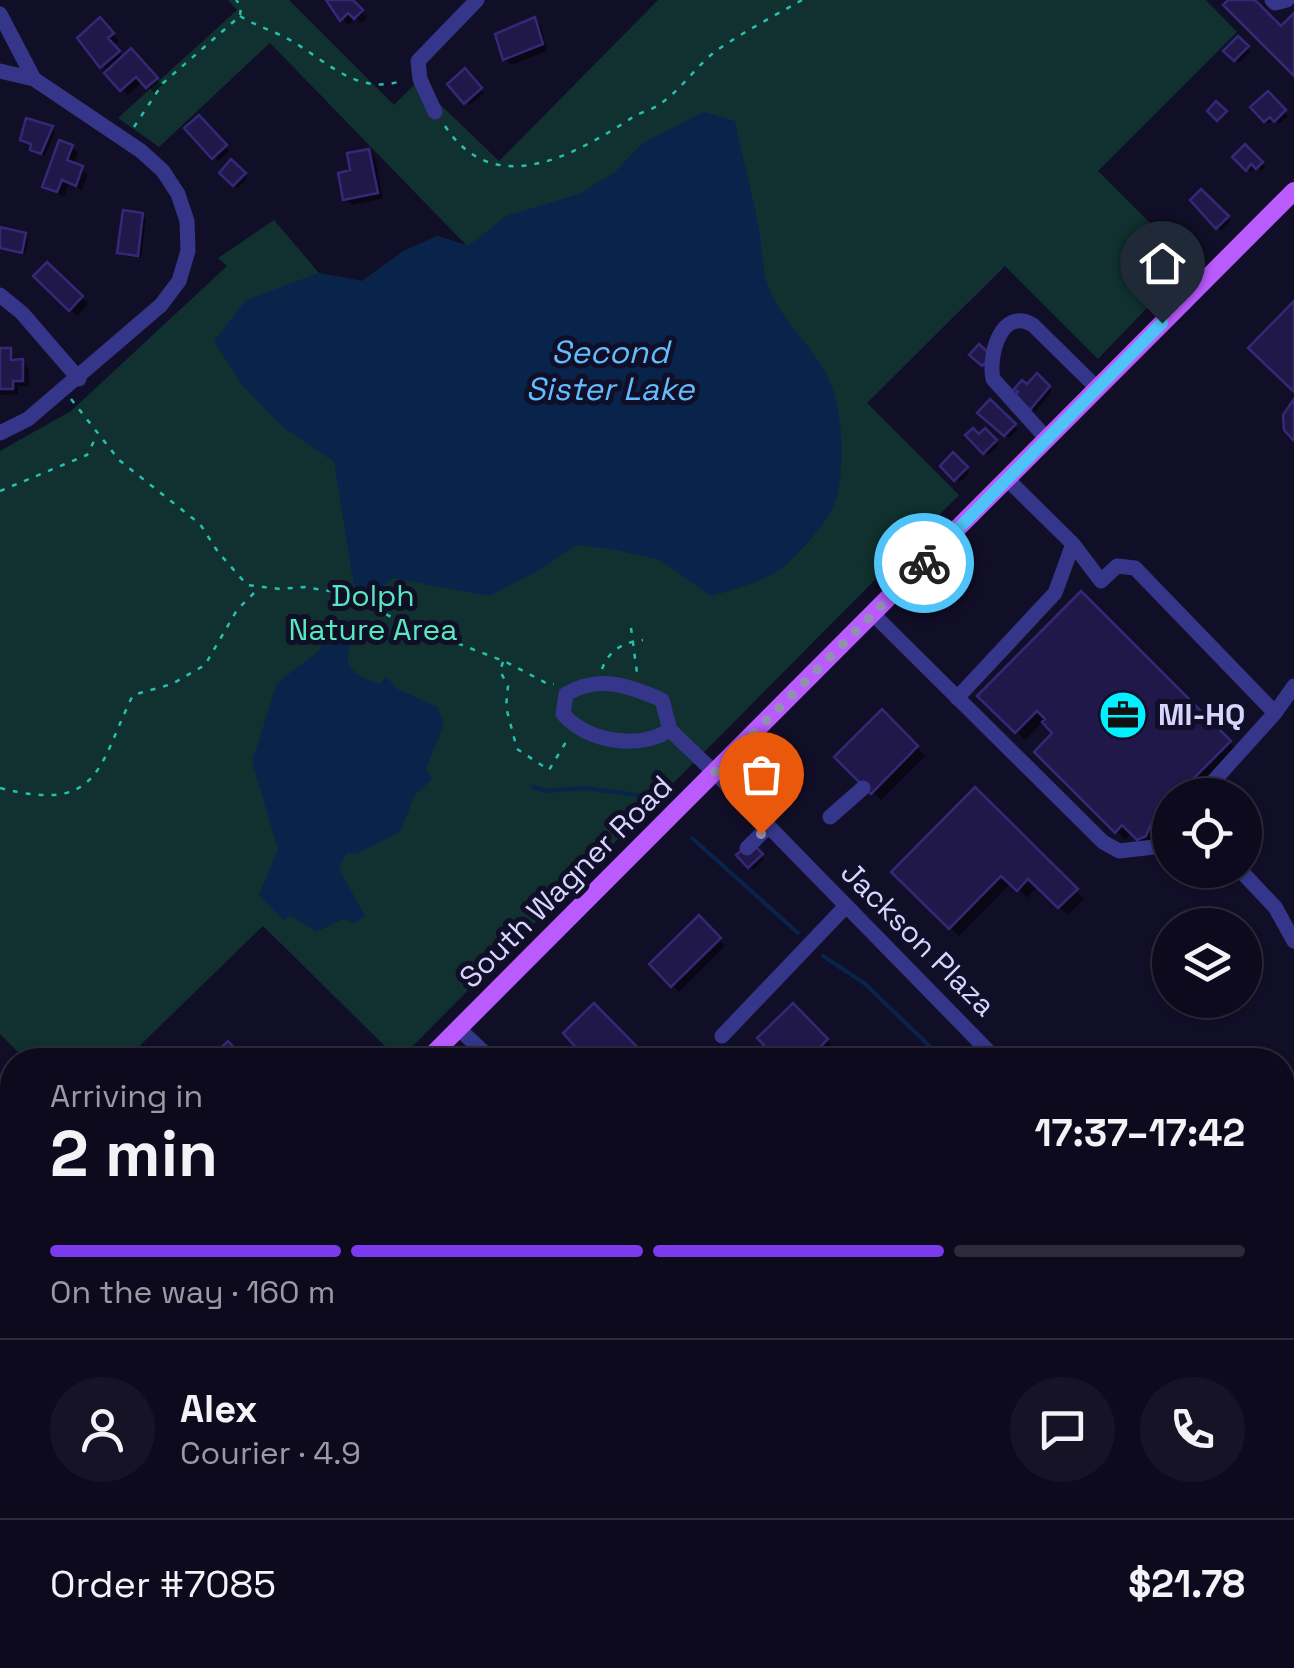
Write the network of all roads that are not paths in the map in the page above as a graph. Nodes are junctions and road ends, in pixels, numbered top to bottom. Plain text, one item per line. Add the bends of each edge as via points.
1 (477, 0) edge
2 (1272, 0) edge
3 (1291, 0) edge
4 (0, 14) edge
5 (0, 72) edge
6 (34, 79) junction
7 (435, 112) road end
8 (1294, 191) edge
9 (0, 295) edge
10 (78, 379) junction
11 (1098, 388) junction
12 (0, 433) edge
13 (1048, 439) junction
14 (1007, 479) junction
15 (1074, 544) junction
16 (873, 614) junction
17 (1294, 686) edge
18 (957, 698) junction
19 (1275, 713) junction
20 (670, 730) junction
21 (715, 772) junction
22 (1216, 778) edge
23 (863, 788) dead end
24 (830, 817) dead end
25 (770, 826) junction
26 (1152, 847) edge
27 (747, 848) dead end
28 (1258, 888) edge
29 (846, 906) junction
30 (1276, 907) junction
31 (1294, 909) edge
32 (1294, 941) edge
33 (458, 1028) junction
34 (722, 1036) dead end
35 (439, 1048) edge
36 (479, 1048) edge
37 (986, 1048) edge

1 - 7 street via 418,61
2 - 3 street
4 - 6 street
5 - 6 street
6 - 10 street via 152,161 178,194 187,227 179,281
8 - 11 main road, South Wagner Road
9 - 10 street
10 - 12 street
11 - 13 main road, South Wagner Road
11 - 13 street via 1033,325 1006,326 992,352 993,380
13 - 14 main road, South Wagner Road
14 - 15 street
14 - 16 main road, South Wagner Road
15 - 18 street via 1055,593
15 - 19 street via 1101,581 1118,566 1135,568
16 - 18 street
16 - 21 main road, South Wagner Road
17 - 19 street
18 - 26 street via 1103,842 1120,850
19 - 22 street
20 - 20 street, Jackson Plaza via 662,700 638,690 598,682 566,694 562,714 574,727 628,742
20 - 21 street, Jackson Plaza
21 - 25 street, Jackson Plaza
21 - 33 main road, South Wagner Road
23 - 24 street
25 - 27 street
25 - 29 street, Jackson Plaza
28 - 30 street
29 - 34 street
29 - 37 street, Jackson Plaza
30 - 31 street
30 - 32 street
33 - 35 main road, South Wagner Road
33 - 36 street

